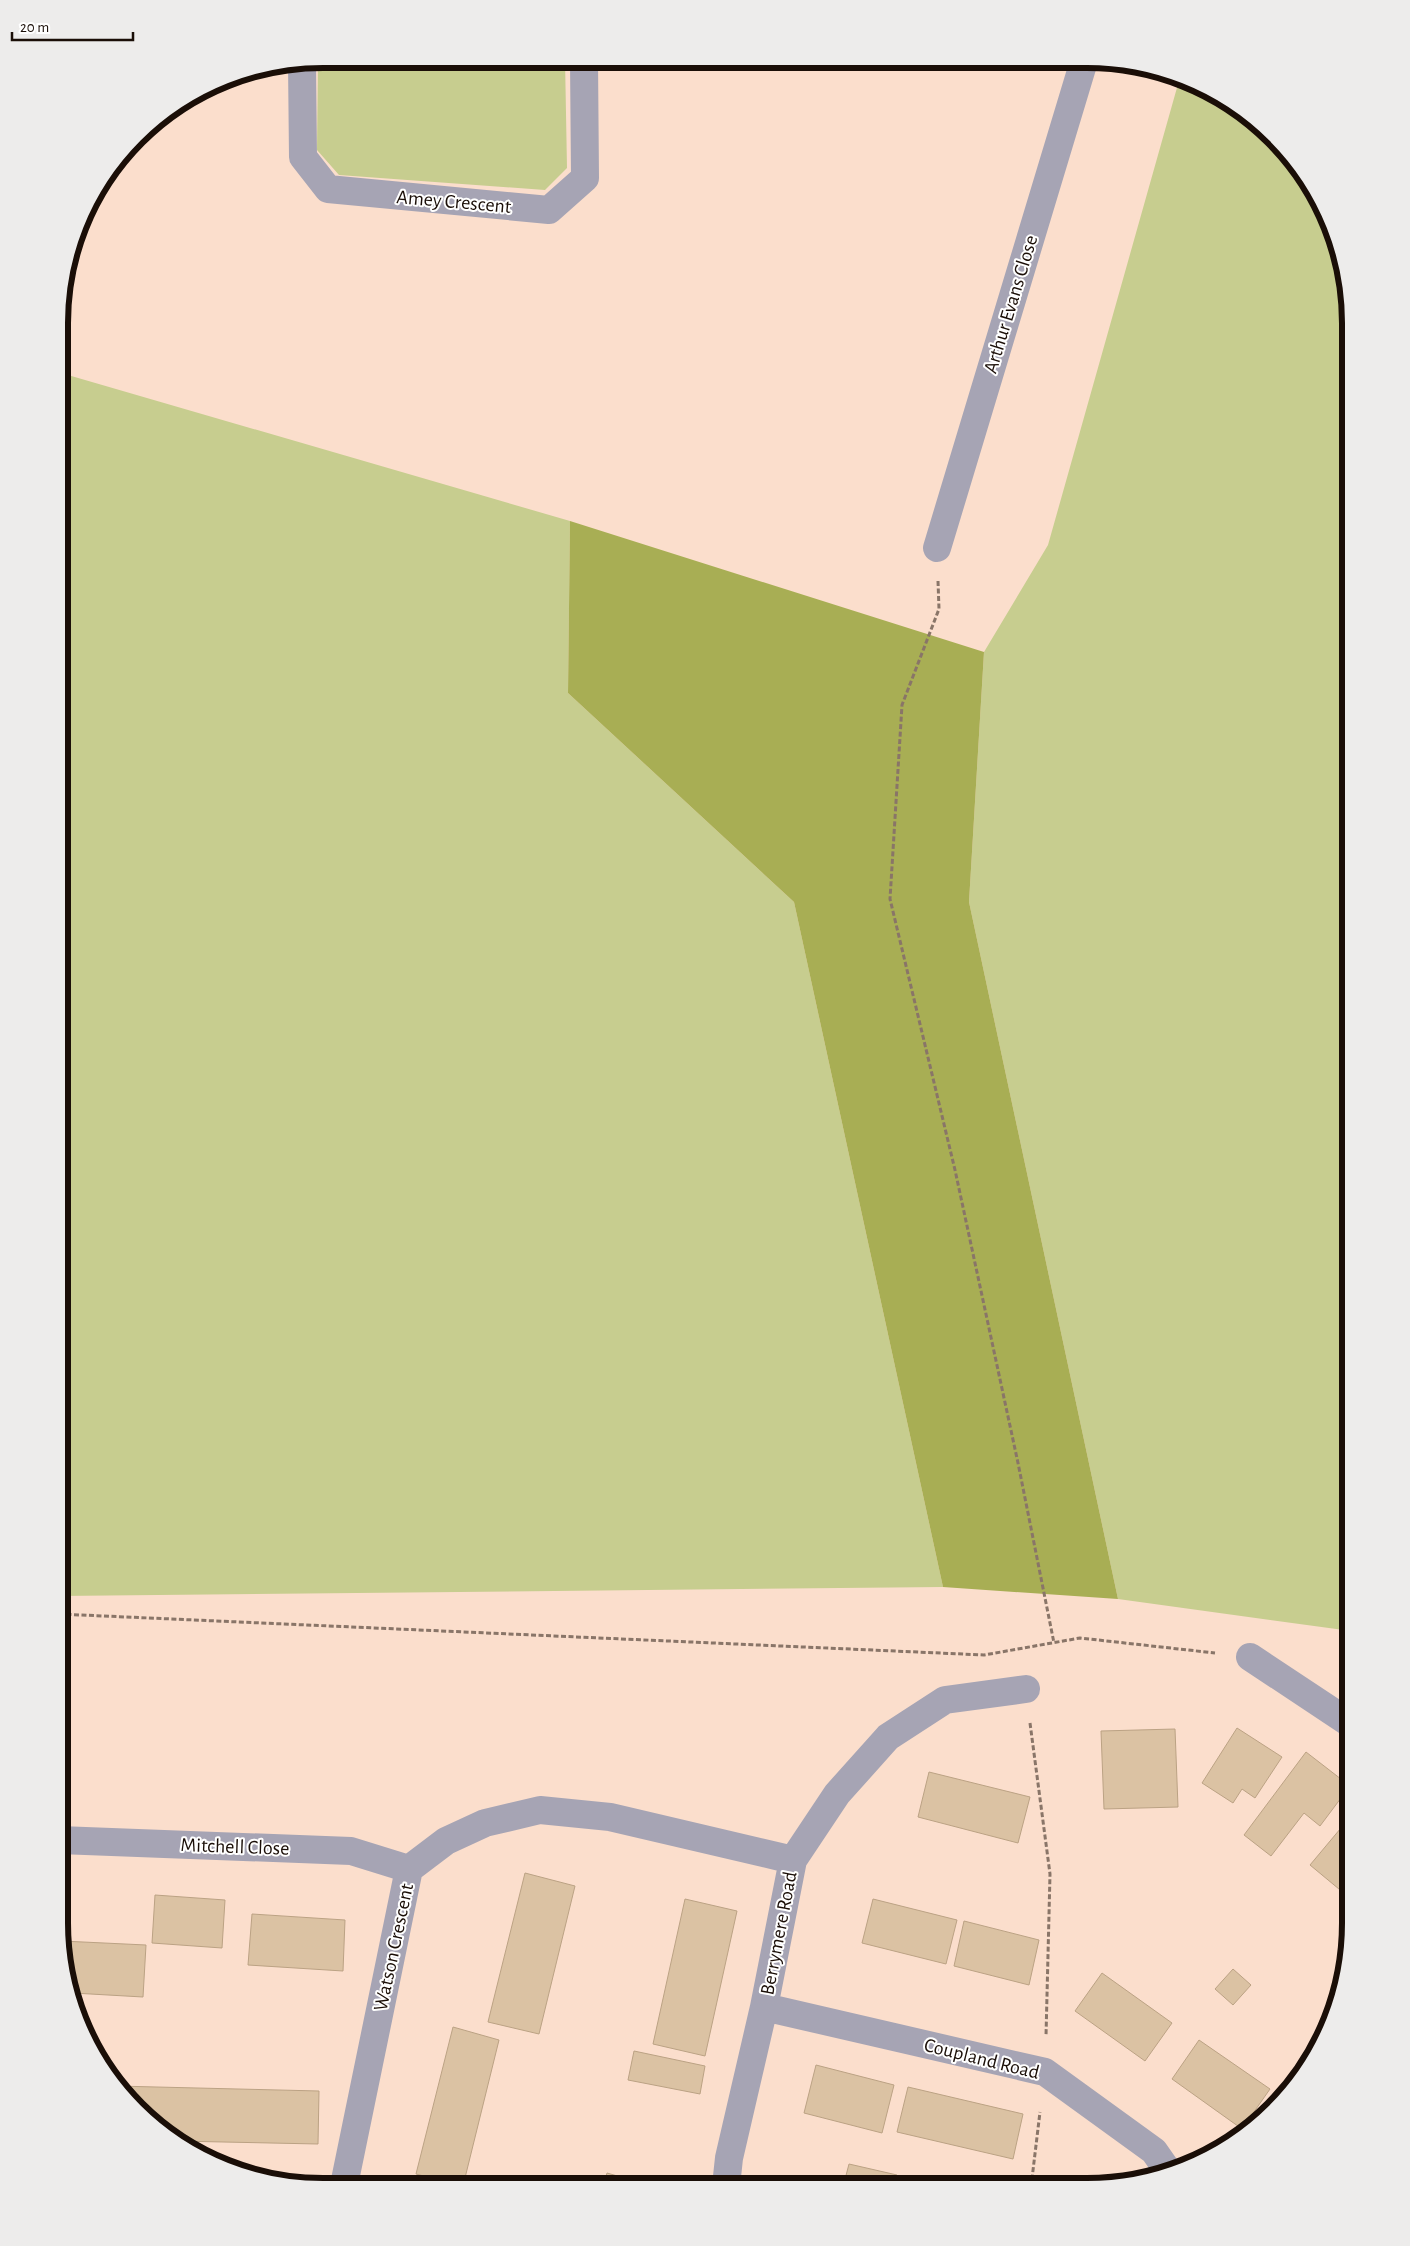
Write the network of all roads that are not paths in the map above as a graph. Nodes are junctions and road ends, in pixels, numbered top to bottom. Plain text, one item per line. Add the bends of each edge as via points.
1 (302, 68) edge
2 (584, 68) edge
3 (1082, 68) edge
4 (937, 548) road end
5 (1250, 1657) road end
6 (1026, 1690) road end
7 (1342, 1718) edge
8 (68, 1840) edge
9 (793, 1860) junction
10 (409, 1868) junction
11 (764, 2007) junction
12 (1165, 2166) edge
13 (345, 2178) edge
14 (727, 2178) edge

1 - 2 street, Amey Crescent via 302,157 328,189 549,210 585,178
3 - 4 street, Arthur Evans Close
5 - 7 street
6 - 9 street, Berrymere Road via 944,1700 888,1737 837,1794
8 - 10 street, Mitchell Close via 351,1851
9 - 10 street, Watson Crescent via 610,1817 540,1810 485,1822 446,1841
9 - 11 street, Berrymere Road
10 - 13 street, Watson Crescent
11 - 12 street, Coupland Road via 1045,2072 1154,2151
11 - 14 street, Berrymere Road via 728,2158

